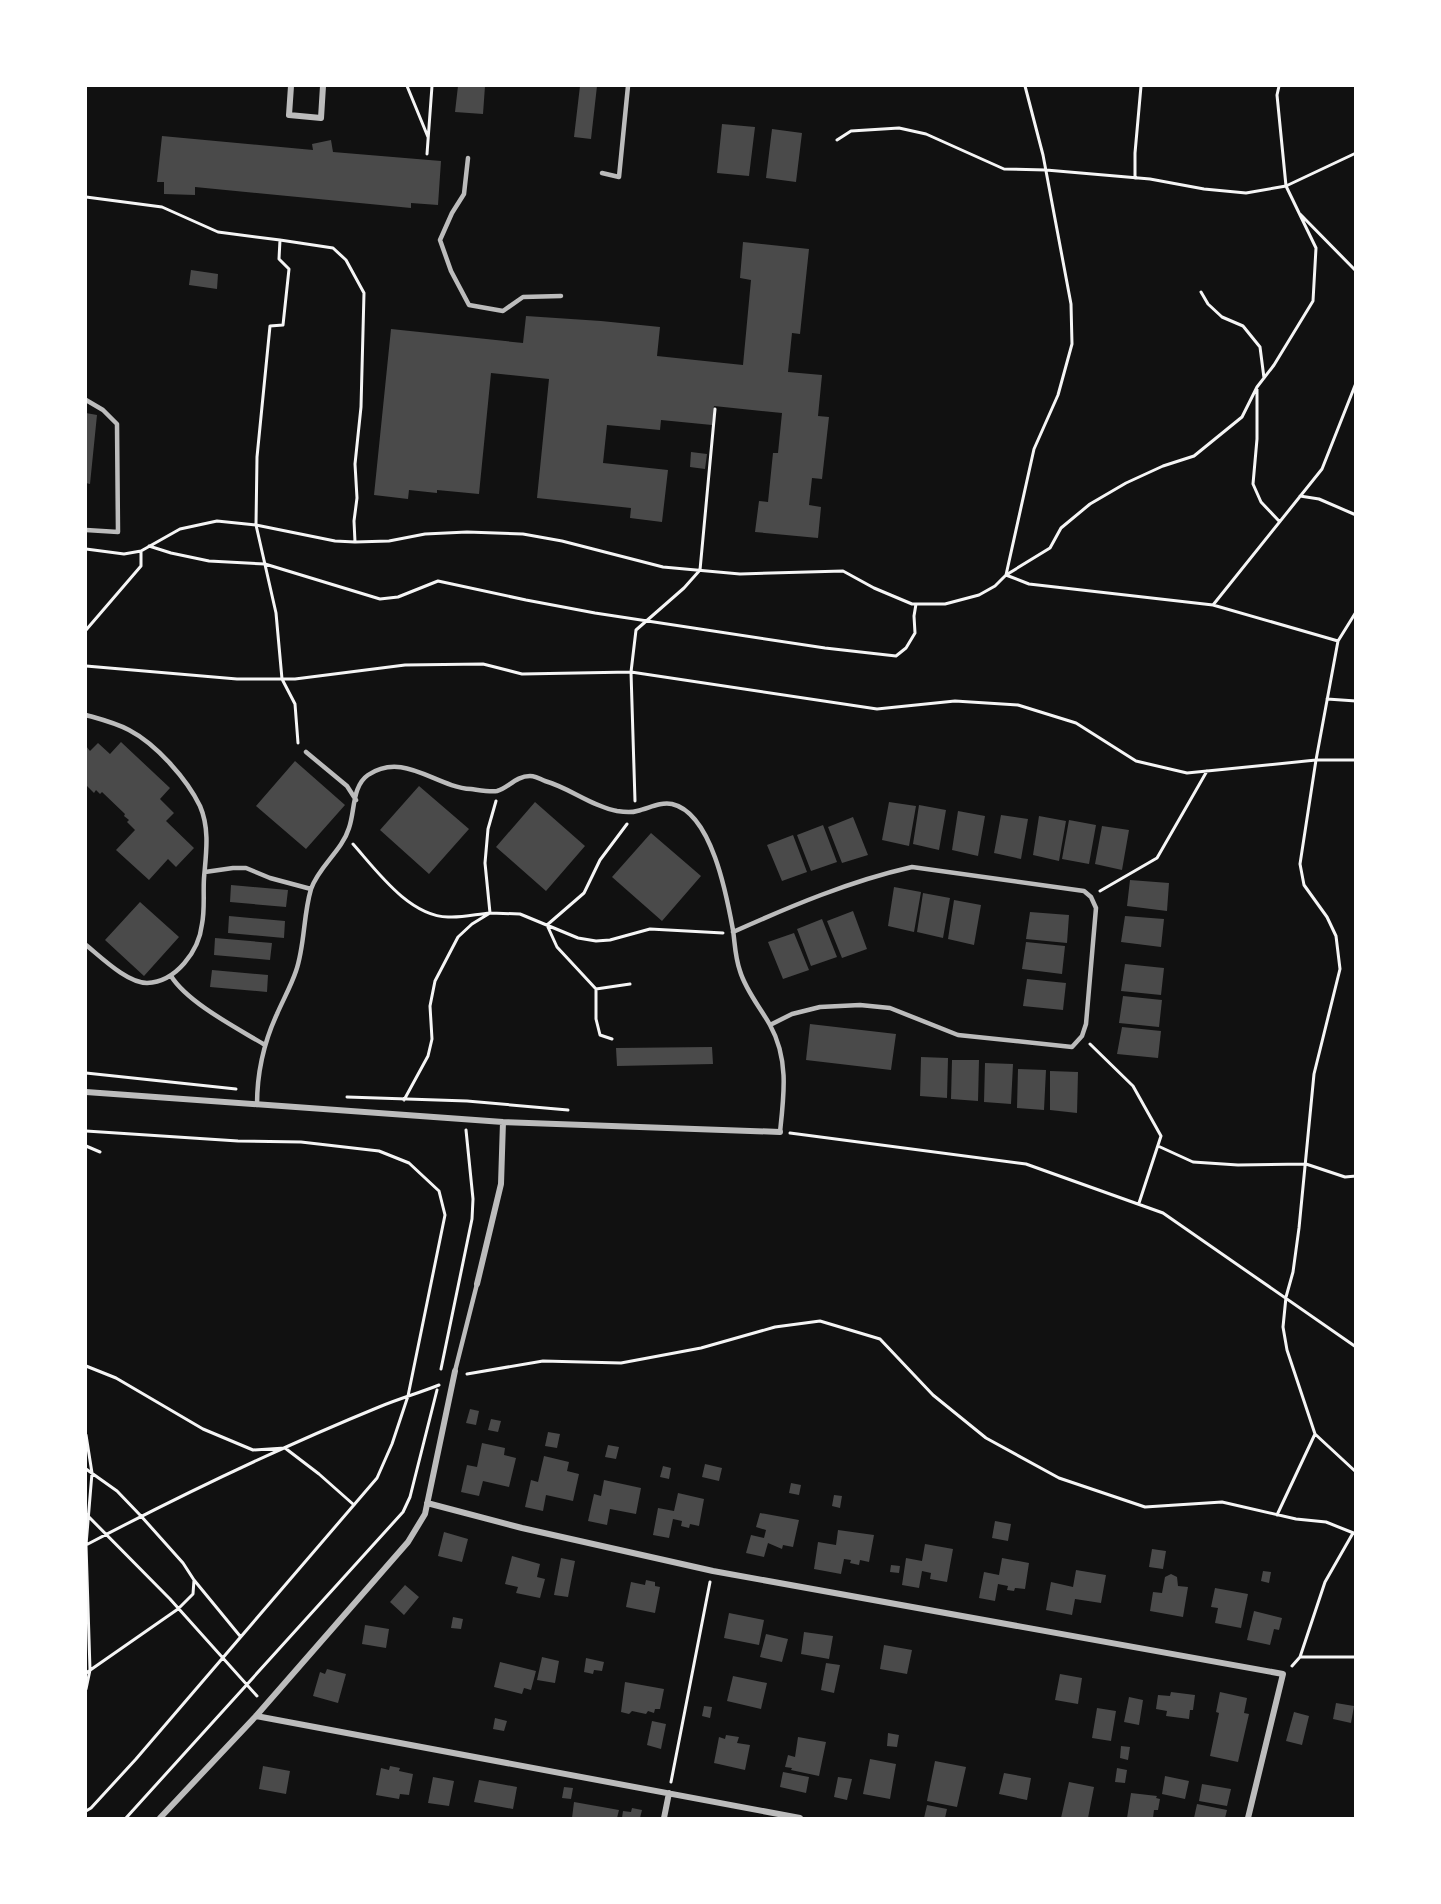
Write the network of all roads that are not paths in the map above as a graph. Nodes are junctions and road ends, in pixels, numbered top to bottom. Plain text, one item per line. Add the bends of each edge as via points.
1 (291, 86) edge
2 (323, 86) edge
3 (628, 86) edge
4 (468, 159) dead end
5 (602, 173) dead end
6 (561, 296) dead end
7 (86, 400) edge
8 (86, 530) edge
9 (86, 715) edge
10 (306, 752) road end
11 (356, 800) junction
12 (204, 872) junction
13 (311, 889) junction
14 (733, 932) junction
15 (86, 945) edge
16 (171, 976) junction
17 (770, 1025) junction
18 (265, 1045) junction
19 (86, 1092) edge
20 (257, 1105) junction
21 (503, 1122) junction
22 (780, 1132) joint
23 (477, 1284) joint
24 (454, 1374) joint
25 (427, 1503) junction
26 (256, 1716) junction
27 (669, 1792) junction
28 (160, 1818) edge
29 (664, 1818) edge
30 (800, 1818) edge
31 (1248, 1818) edge

1 - 2 street via 289,116 321,118
3 - 5 lane via 619,177
4 - 6 lane via 464,194 440,240 469,305 503,311 523,297
7 - 8 lane via 117,424 118,532
9 - 12 lane via 128,729 148,742 186,785 200,806 206,826
10 - 11 lane via 347,786
11 - 13 lane via 346,836
11 - 14 lane via 359,784 392,766 466,789 498,791 513,780 530,776 616,810 635,812 656,804 674,804 690,814 717,861
12 - 13 lane via 246,868
12 - 16 lane via 198,940 184,964
13 - 18 lane via 297,971
14 - 17 lane via 742,977
14 - 17 lane via 800,903 912,867 1084,891 1096,908 1086,1024 1072,1047 958,1035 890,1008 860,1005 820,1006
15 - 16 lane via 135,981 146,983
16 - 18 lane via 218,1017
17 - 22 lane via 783,1060
18 - 20 lane
19 - 20 street
20 - 21 street
21 - 22 street
21 - 23 street via 501,1184
23 - 24 lane
24 - 25 street
25 - 26 street via 425,1514 408,1542
25 - 31 street via 713,1571 1283,1674
26 - 27 street
26 - 28 street
27 - 29 street
27 - 30 street

